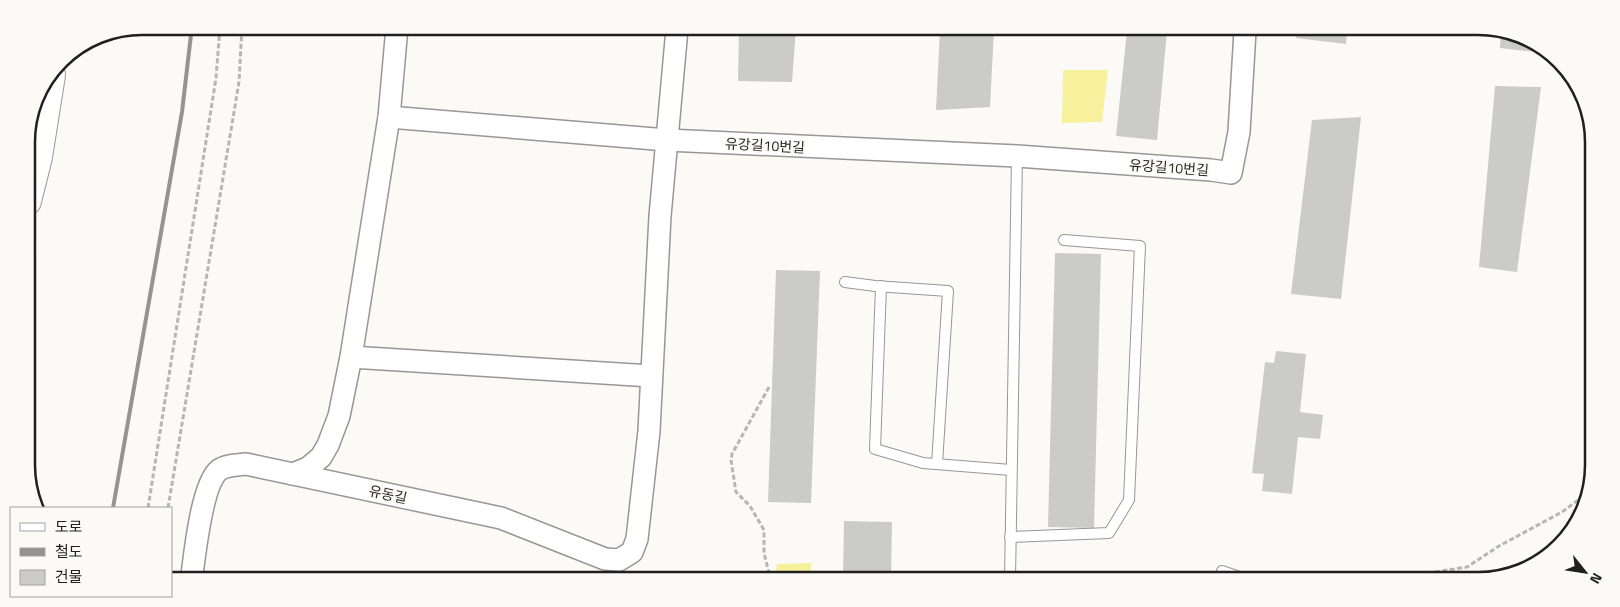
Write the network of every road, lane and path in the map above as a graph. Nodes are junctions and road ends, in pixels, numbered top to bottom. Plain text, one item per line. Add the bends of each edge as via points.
1 (219, 35) edge
2 (241, 35) edge
3 (396, 35) edge
4 (676, 35) edge
5 (1245, 35) edge
6 (49, 91) edge
7 (389, 117) junction
8 (667, 140) junction
9 (1017, 156) junction
10 (35, 169) edge
11 (1064, 240) dead end
12 (845, 282) dead end
13 (881, 286) junction
14 (350, 357) junction
15 (651, 376) junction
16 (769, 387) dead end
17 (937, 464) junction
18 (1011, 470) junction
19 (293, 474) junction
20 (1579, 500) edge
21 (148, 507) edge
22 (168, 507) edge
23 (1010, 537) junction
24 (192, 572) edge
25 (769, 572) edge
26 (1010, 572) edge
27 (1434, 572) edge

1 - 21 path via 216,78
2 - 22 path via 238,82
3 - 7 street
4 - 8 street, 유동길
5 - 9 street, 유강길10번길 via 1239,132 1231,173
6 - 10 highway
7 - 8 street, 유강길10번길
7 - 14 street
8 - 9 street, 유강길10번길
8 - 15 street, 유동길
9 - 18 lane
11 - 23 lane via 1140,246 1129,500 1109,533
12 - 13 lane
13 - 17 lane via 875,449
13 - 17 lane via 948,291
14 - 15 street
14 - 19 street via 338,416 328,445 321,457 308,468
15 - 19 street, 유동길 via 649,431 637,539 632,552 619,560 605,559 501,518
16 - 25 path via 731,460 736,492 750,506 764,530
17 - 18 lane
18 - 23 lane
19 - 24 street, 유동길 via 246,464 219,470 210,484 200,521
20 - 27 path via 1467,567
23 - 26 lane

